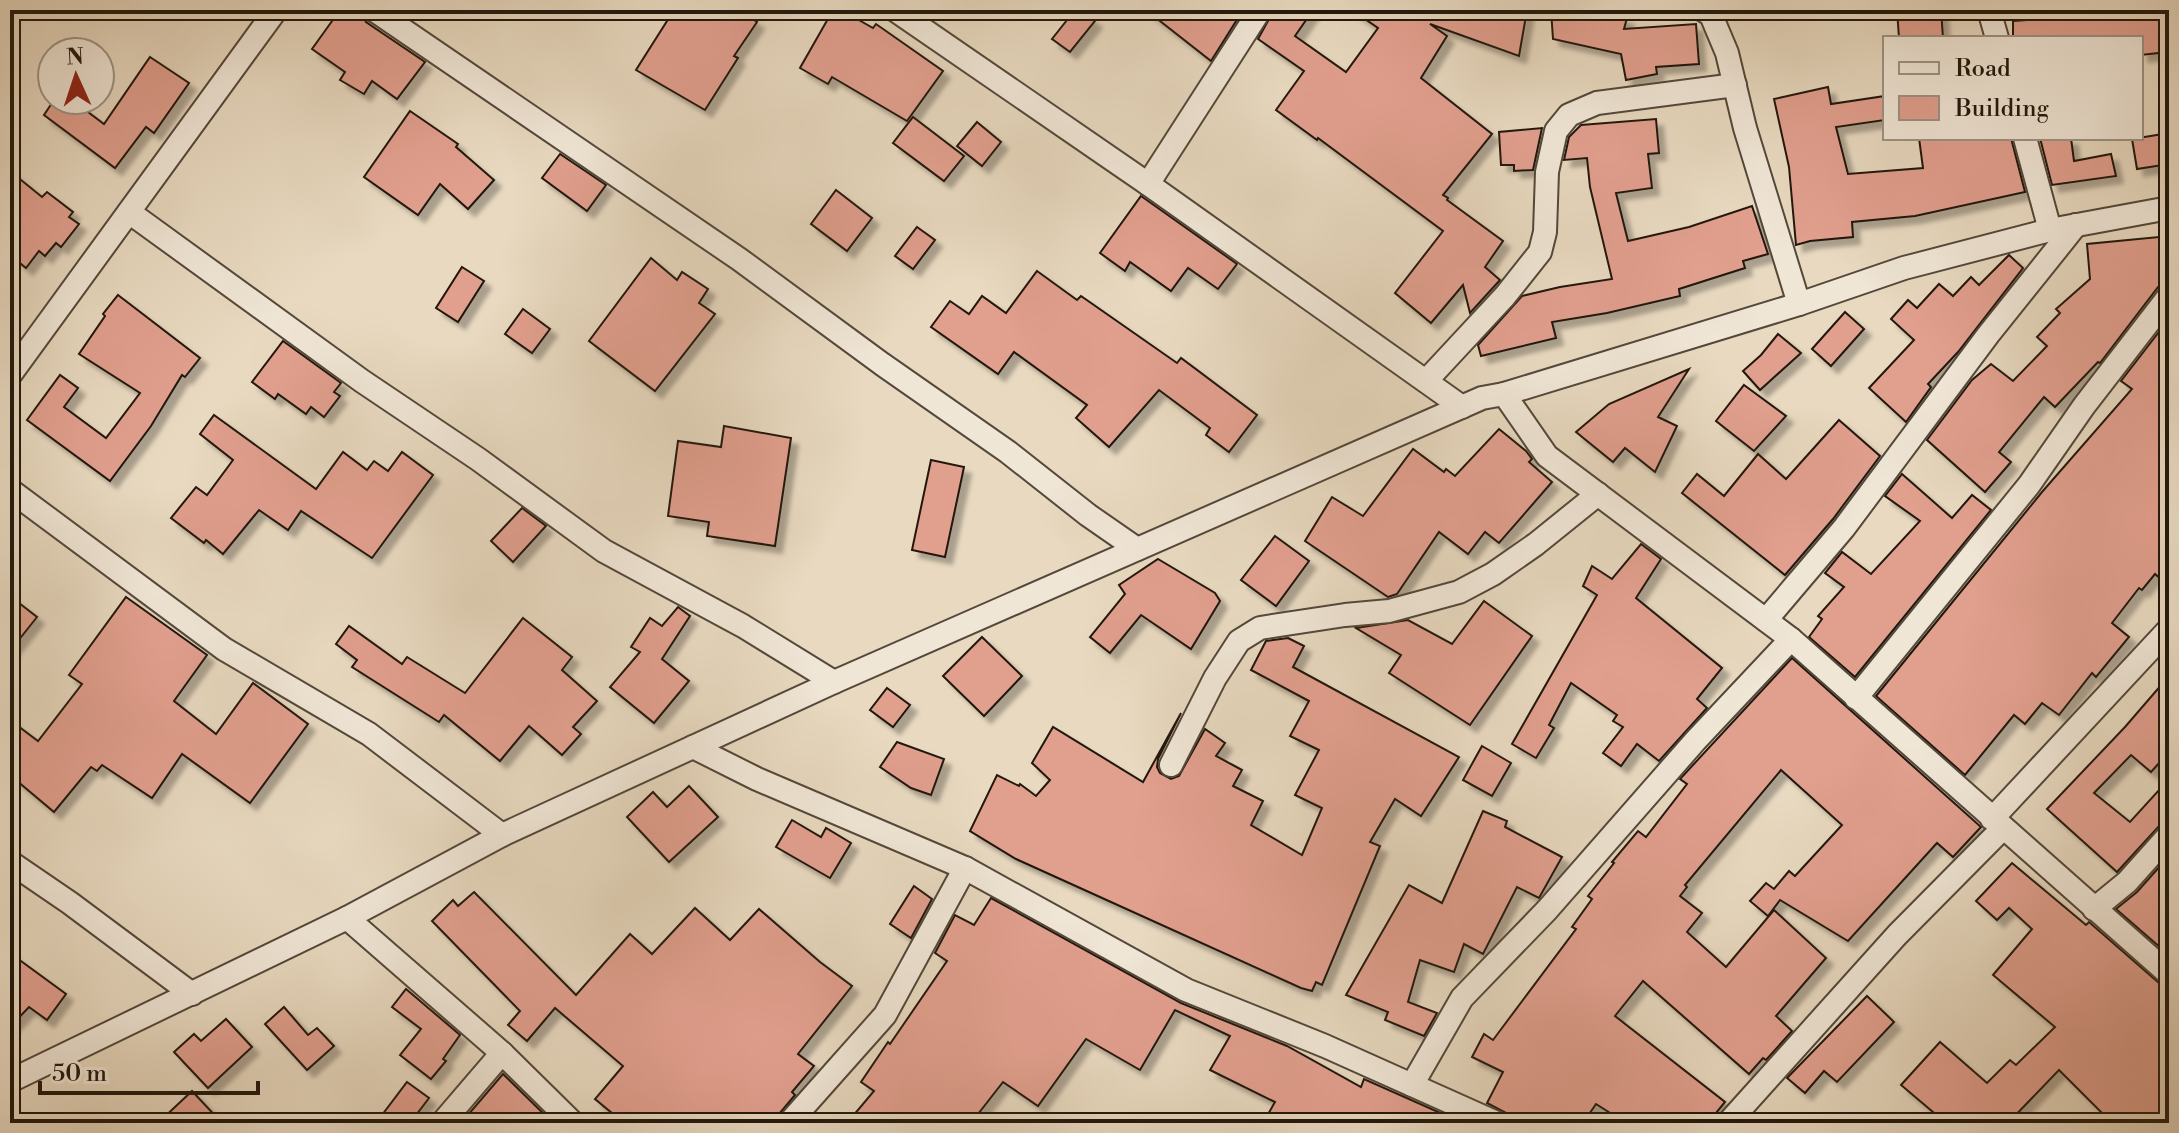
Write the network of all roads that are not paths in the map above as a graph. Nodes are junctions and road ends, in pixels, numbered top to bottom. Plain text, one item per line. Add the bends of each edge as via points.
1 (276, 10) edge
2 (374, 10) edge
3 (895, 10) edge
4 (1260, 10) edge
5 (1703, 10) edge
6 (1989, 10) edge
7 (1996, 36) edge
8 (1735, 85) junction
9 (2026, 140) edge
10 (1148, 184) junction
11 (2169, 208) edge
12 (129, 212) junction
13 (2076, 225) junction
14 (2050, 230) junction
15 (2169, 296) edge
16 (1799, 304) junction
17 (10, 375) edge
18 (1426, 381) junction
19 (1504, 394) junction
20 (1462, 407) junction
21 (10, 490) edge
22 (1598, 494) junction
23 (1137, 549) junction
24 (1766, 620) junction
25 (2169, 629) edge
26 (1791, 639) junction
27 (834, 682) junction
28 (1856, 698) junction
29 (693, 747) junction
30 (1171, 765) dead end
31 (1997, 824) junction
32 (502, 835) junction
33 (2169, 835) edge
34 (10, 862) edge
35 (965, 868) junction
36 (2094, 909) junction
37 (347, 918) junction
38 (2169, 974) edge
39 (192, 994) junction
40 (502, 1053) junction
41 (10, 1081) edge
42 (1412, 1085) junction
43 (442, 1123) edge
44 (573, 1123) edge
45 (789, 1123) edge
46 (1497, 1123) edge
47 (1728, 1123) edge

1 - 12 street
2 - 23 street via 739,259
3 - 10 street
4 - 10 street
5 - 8 street via 1711,15
6 - 7 street
8 - 16 street
8 - 18 street via 1597,103 1569,115 1556,131 1547,172 1540,252
9 - 14 street
10 - 18 street
11 - 13 street
12 - 17 street
12 - 27 street via 604,551
13 - 14 street
13 - 24 street via 1844,528
14 - 16 street via 1904,268
15 - 28 street via 2029,485
16 - 19 street
18 - 20 street
19 - 20 street
19 - 22 street via 1547,456
20 - 23 street
21 - 32 street via 224,649 369,734
22 - 24 street
22 - 30 street via 1536,544 1459,592 1389,611 1260,628 1239,641
23 - 27 street
24 - 26 street
25 - 31 street
26 - 28 street
26 - 42 street via 1462,998
27 - 29 street
28 - 31 street
29 - 32 street
29 - 35 street
31 - 36 street
31 - 47 street
32 - 37 street
33 - 36 street
34 - 39 street
35 - 42 street via 1186,990
35 - 45 street via 885,1015
36 - 38 street
37 - 39 street
37 - 40 street
39 - 41 street
40 - 43 street
40 - 44 street
42 - 46 street

